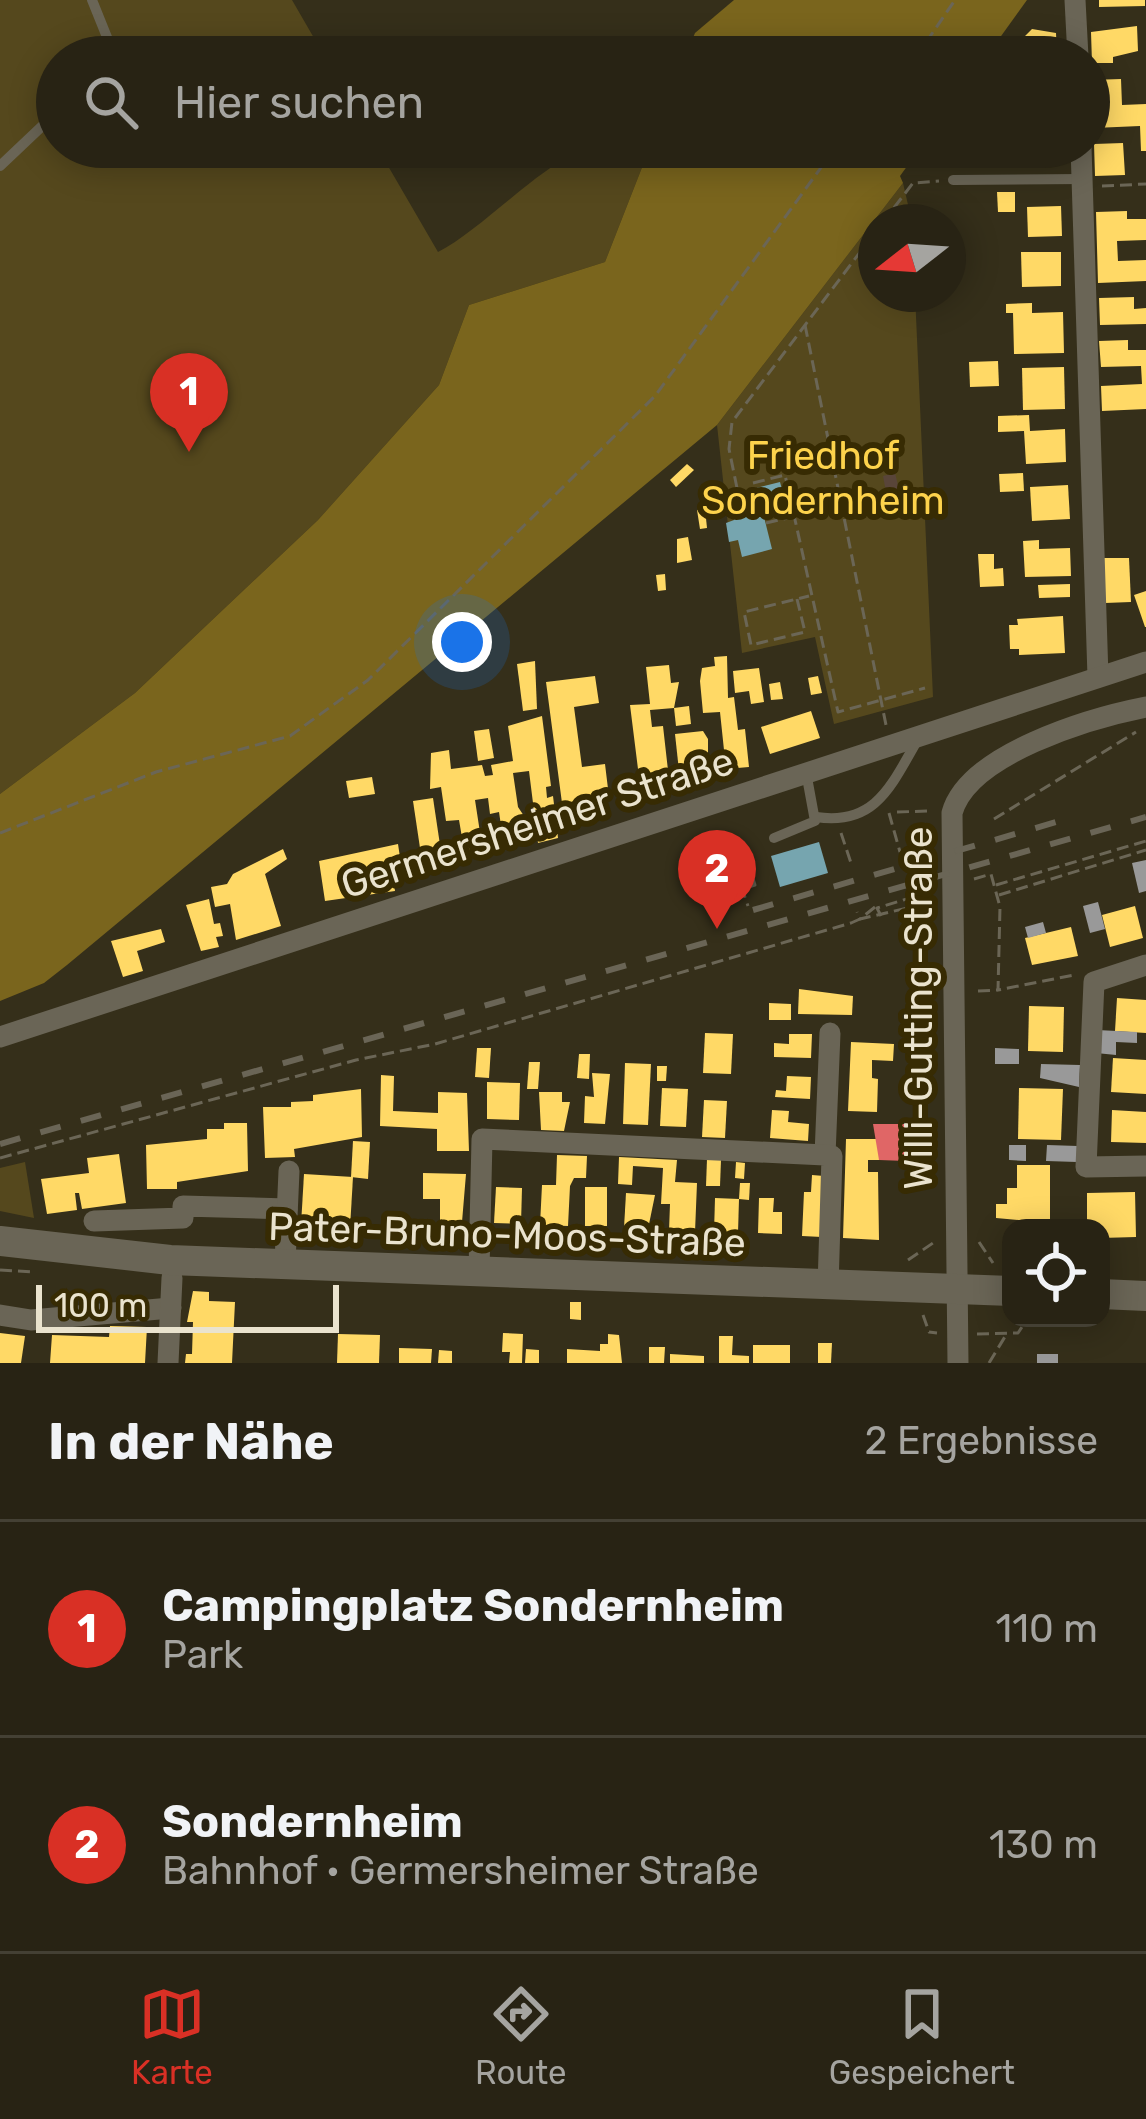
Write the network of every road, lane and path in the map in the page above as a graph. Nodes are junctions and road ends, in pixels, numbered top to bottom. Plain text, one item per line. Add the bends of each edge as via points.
1 (92, 0) edge
2 (955, 0) edge
3 (1076, 0) edge
4 (107, 36) edge
5 (930, 36) edge
6 (1077, 36) edge
7 (36, 132) edge
8 (0, 166) edge
9 (821, 168) edge
10 (1082, 168) edge
11 (953, 180) joint
12 (1083, 182) junction
13 (1146, 184) edge
14 (897, 204) edge
15 (858, 255) edge
16 (805, 325) junction
17 (753, 483) dead end
18 (737, 488) dead end
19 (915, 493) dead end
20 (842, 508) junction
21 (795, 517) junction
22 (766, 523) dead end
23 (812, 596) junction
24 (797, 599) junction
25 (1146, 662) edge
26 (1098, 677) junction
27 (925, 688) dead end
28 (881, 699) junction
29 (1146, 707) edge
30 (1146, 726) edge
31 (922, 734) junction
32 (890, 744) junction
33 (806, 772) junction
34 (887, 808) dead end
35 (937, 811) dead end
36 (897, 812) dead end
37 (816, 817) junction
38 (994, 819) dead end
39 (837, 820) junction
40 (0, 833) edge
41 (773, 838) dead end
42 (1146, 841) edge
43 (742, 844) dead end
44 (1146, 850) edge
45 (900, 852) dead end
46 (851, 866) dead end
47 (977, 878) dead end
48 (994, 886) junction
49 (923, 894) dead end
50 (998, 895) junction
51 (935, 902) dead end
52 (748, 906) dead end
53 (876, 908) junction
54 (858, 915) junction
55 (881, 916) junction
56 (1146, 965) edge
57 (667, 968) dead end
58 (669, 976) junction
59 (1099, 976) junction
60 (998, 990) junction
61 (970, 991) dead end
62 (544, 1004) dead end
63 (546, 1012) junction
64 (443, 1033) dead end
65 (830, 1033) dead end
66 (0, 1037) edge
67 (446, 1041) junction
68 (825, 1155) junction
69 (0, 1158) edge
70 (1146, 1166) edge
71 (289, 1172) dead end
72 (287, 1209) junction
73 (94, 1221) dead end
74 (0, 1241) edge
75 (285, 1263) junction
76 (478, 1270) junction
77 (172, 1278) dead end
78 (828, 1287) junction
79 (957, 1290) junction
80 (1002, 1291) edge
81 (1110, 1294) edge
82 (1146, 1295) edge
83 (171, 1308) junction
84 (0, 1315) edge
85 (1010, 1334) dead end
86 (169, 1363) edge
87 (958, 1363) edge
88 (988, 1363) edge

1 - 4 lane
2 - 5 path
3 - 6 street
7 - 8 lane
9 - 40 path via 655,396 368,680 290,736 156,772
10 - 12 street
11 - 12 lane
11 - 14 path via 913,183
12 - 13 path
12 - 26 street
15 - 16 path
16 - 18 path via 732,422
16 - 20 path
17 - 21 path via 785,475
19 - 20 path
20 - 21 path
20 - 28 path
21 - 22 path
21 - 23 path
23 - 24 path
23 - 28 path via 838,712
24 - 24 path via 744,611 751,645 805,632
25 - 26 street, Germersheimer Straße
26 - 31 street, Germersheimer Straße
27 - 28 path
28 - 32 path
29 - 79 street, Willi-Gutting-Straße via 992,762 954,803
30 - 38 path
31 - 32 street, Germersheimer Straße
31 - 39 lane via 880,804
32 - 33 street, Germersheimer Straße
33 - 37 lane
33 - 66 street, Germersheimer Straße
34 - 45 path
35 - 36 path
37 - 39 lane
37 - 41 lane
39 - 46 path
42 - 48 path
43 - 52 path via 755,885 742,889
44 - 50 path
47 - 48 path via 991,874
48 - 50 path
49 - 53 path
50 - 60 path
51 - 55 path
53 - 54 path
53 - 55 path
54 - 55 path
54 - 58 path
56 - 59 street
57 - 58 path
58 - 63 path
59 - 60 path
59 - 70 street via 1086,1168
60 - 61 path
62 - 63 path
63 - 67 path
64 - 67 path
65 - 68 street
67 - 69 path
68 - 76 street via 482,1139
68 - 78 street via 832,1156
71 - 72 street
72 - 73 street via 183,1206 184,1218
72 - 75 street
74 - 75 main road, Pater-Bruno-Moos-Straße via 96,1256
75 - 76 main road, Pater-Bruno-Moos-Straße
76 - 78 main road, Pater-Bruno-Moos-Straße
77 - 83 street
78 - 79 main road, Pater-Bruno-Moos-Straße
79 - 80 main road, Pater-Bruno-Moos-Straße
79 - 87 street, Willi-Gutting-Straße
81 - 82 main road
83 - 84 street via 31,1320
83 - 86 street
85 - 88 path

